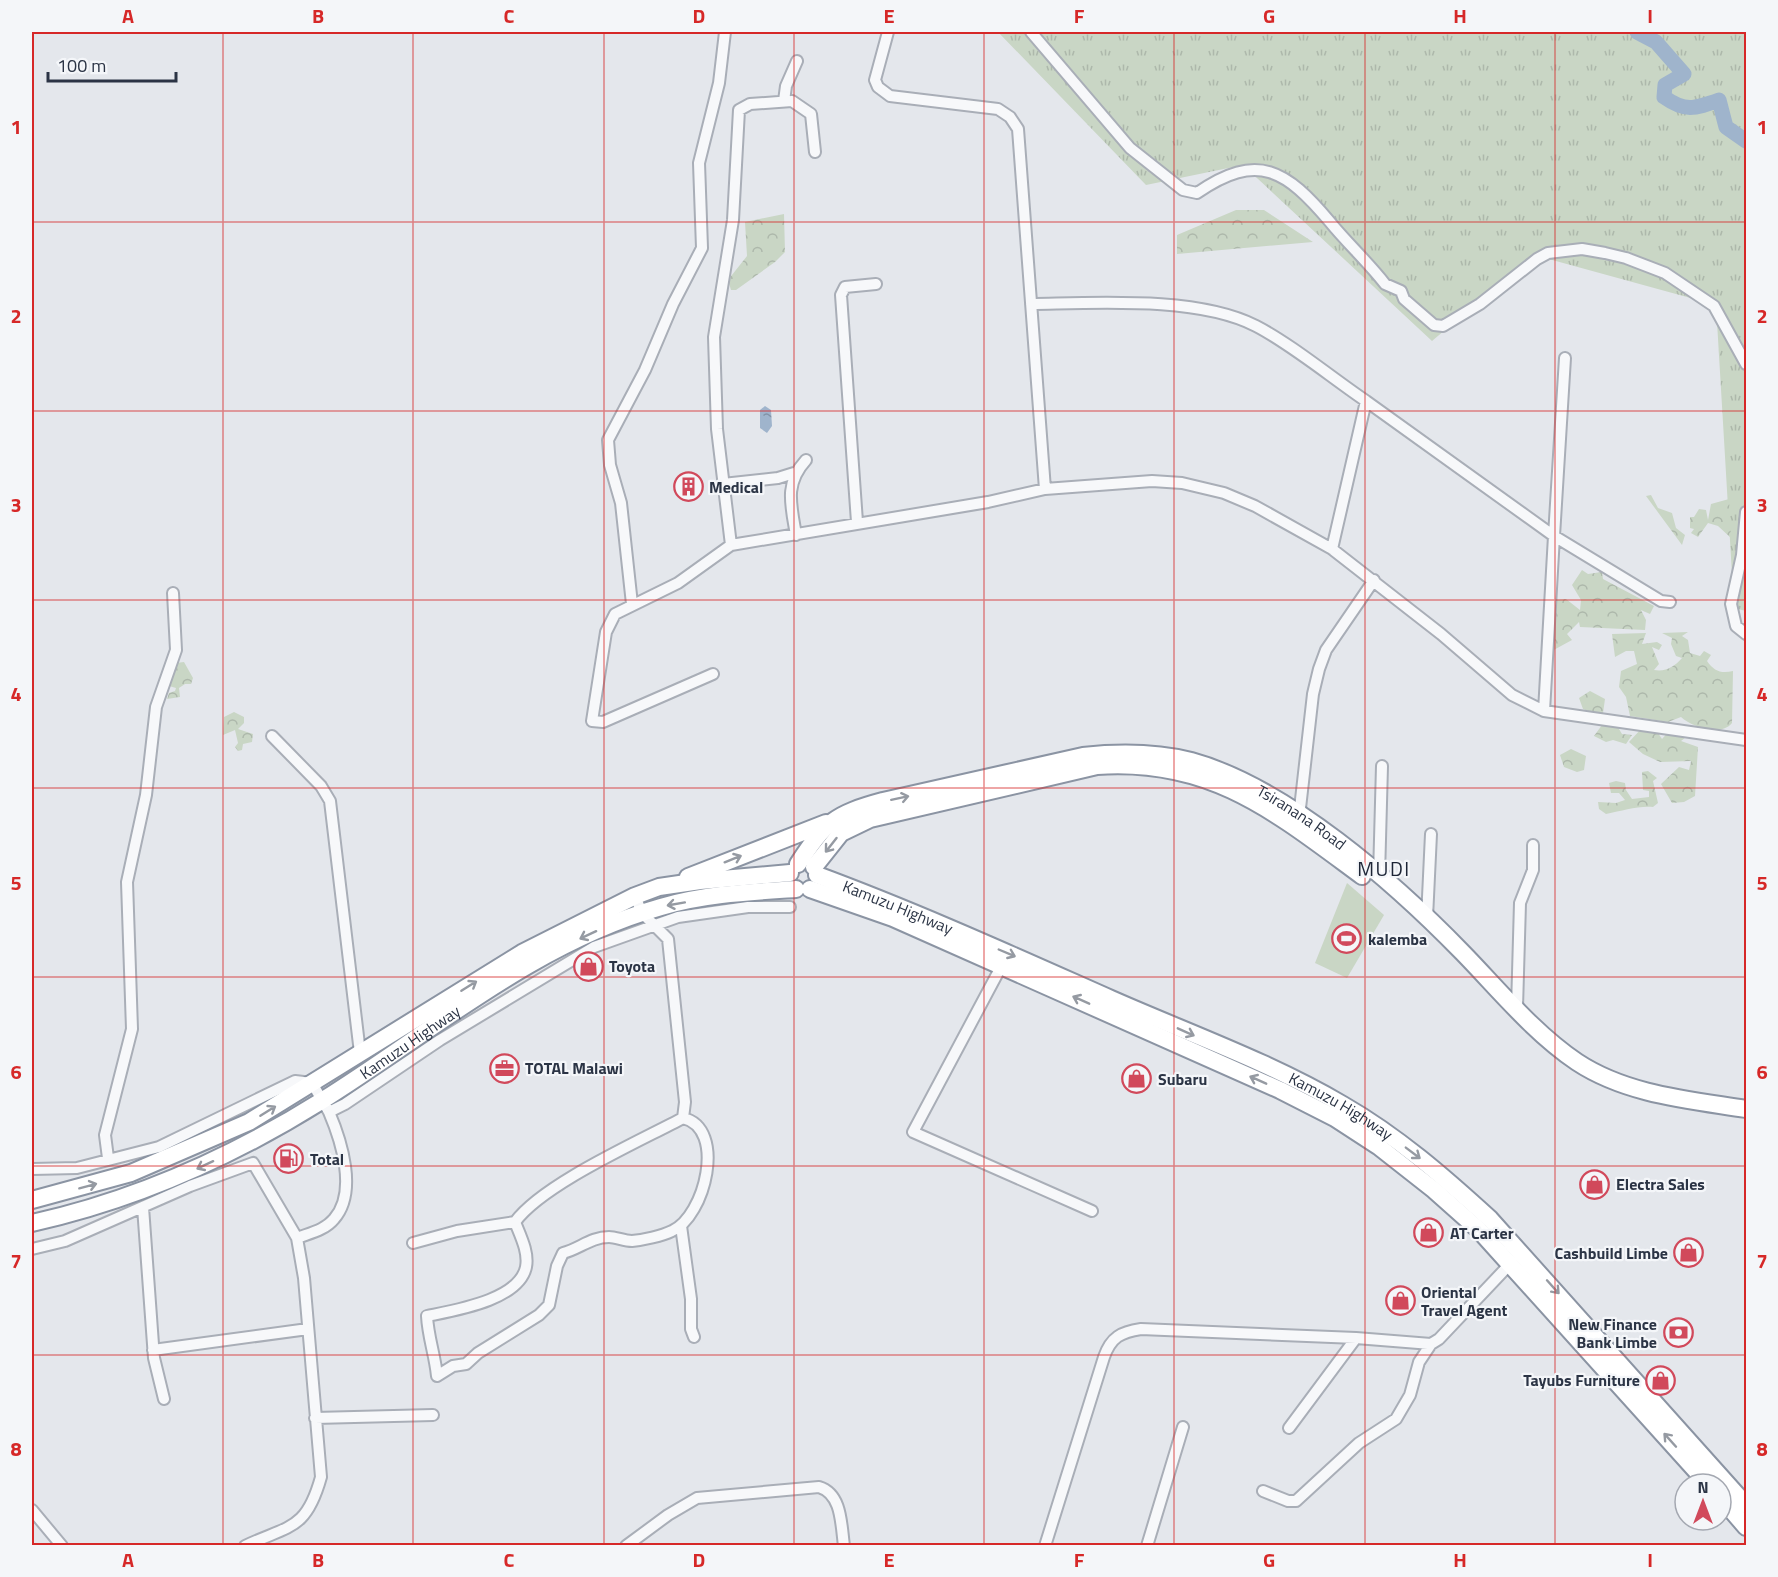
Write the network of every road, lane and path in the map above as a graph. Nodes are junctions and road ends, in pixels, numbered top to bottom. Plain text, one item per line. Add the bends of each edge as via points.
1 (725, 32) edge
2 (888, 32) edge
3 (1030, 32) edge
4 (797, 61) dead end
5 (784, 100) junction
6 (814, 152) dead end
7 (876, 284) dead end
8 (1031, 304) junction
9 (1565, 358) dead end
10 (1746, 364) edge
11 (1366, 401) junction
12 (806, 460) dead end
13 (794, 473) junction
14 (723, 484) junction
15 (1045, 489) junction
16 (1746, 512) edge
17 (857, 522) junction
18 (796, 535) junction
19 (1554, 536) junction
20 (731, 545) junction
21 (1332, 549) junction
22 (1374, 580) junction
23 (173, 593) dead end
24 (1670, 602) dead end
25 (632, 604) junction
26 (1746, 634) edge
27 (713, 674) dead end
28 (1544, 711) junction
29 (272, 736) dead end
30 (1746, 740) edge
31 (1382, 766) dead end
32 (1298, 820) junction
33 (829, 822) junction
34 (1431, 834) dead end
35 (1533, 845) dead end
36 (804, 876) junction
37 (1379, 876) junction
38 (659, 887) junction
39 (635, 896) junction
40 (790, 907) dead end
41 (642, 913) junction
42 (1427, 918) junction
43 (654, 927) junction
44 (1002, 964) junction
45 (1517, 1008) junction
46 (360, 1053) junction
47 (312, 1083) junction
48 (326, 1106) junction
49 (1746, 1109) edge
50 (682, 1118) junction
51 (1746, 1120) edge
52 (108, 1158) junction
53 (32, 1169) edge
54 (32, 1200) edge
55 (143, 1207) junction
56 (1092, 1211) dead end
57 (515, 1222) junction
58 (32, 1223) edge
59 (681, 1226) junction
60 (297, 1238) junction
61 (413, 1243) dead end
62 (32, 1249) edge
63 (1510, 1264) junction
64 (308, 1329) junction
65 (694, 1337) dead end
66 (1356, 1338) junction
67 (1431, 1344) junction
68 (153, 1350) junction
69 (164, 1398) dead end
70 (433, 1414) dead end
71 (315, 1418) junction
72 (1183, 1427) dead end
73 (1289, 1428) dead end
74 (1697, 1472) edge
75 (1263, 1491) dead end
76 (1746, 1505) edge
77 (32, 1510) edge
78 (1733, 1512) edge
79 (1746, 1527) edge
80 (62, 1545) edge
81 (245, 1545) edge
82 (626, 1545) edge
83 (844, 1545) edge
84 (1045, 1545) edge
85 (1147, 1545) edge

1 - 25 street via 719,83 698,174 702,248 608,440 610,465 621,503
2 - 8 street via 875,80 883,92 998,109 1015,123
3 - 10 street via 1130,148 1183,190 1197,193 1219,178 1246,170 1257,169 1282,177 1315,204 1385,284 1401,291 1404,299 1434,325 1446,324 1480,304 1537,258 1582,249 1626,258 1691,288 1721,315 1731,342
4 - 5 street
5 - 6 street via 811,114
5 - 14 street via 743,106 736,116 734,220 714,337
7 - 17 street via 845,287 841,295
8 - 11 street via 1132,303 1230,315 1257,326
8 - 15 street
9 - 19 street
11 - 19 street
11 - 21 street
12 - 13 street
13 - 14 street
13 - 18 street via 790,494
14 - 20 street
15 - 17 street
15 - 21 street via 1152,481 1205,487 1255,506
16 - 26 street via 1731,604 1736,626
17 - 18 street
18 - 20 street
19 - 24 street via 1661,601
19 - 28 street
20 - 25 street via 678,583
21 - 22 street
22 - 28 street via 1512,695
22 - 32 street via 1326,651 1319,669
23 - 52 street via 176,650 156,706 146,795 127,882 132,1029 105,1135
25 - 27 street via 615,614 608,625 592,721 603,722
28 - 30 street
29 - 46 street via 321,786 330,801
31 - 37 street
33 -> 32 highway, Tsiranana Road via 884,801 1116,752 1192,762 1251,786
32 -> 36 highway, Tsiranana Road via 1196,775 1162,767 1096,766 870,819 841,833
32 - 37 highway, Tsiranana Road
32 - 51 highway, Tsiranana Road via 1425,928 1546,1052 1585,1078 1644,1101
33 - 36 highway, Tsiranana Road
38 -> 33 highway
34 - 42 street
35 - 45 street via 1533,870 1520,903
36 - 38 highway, Kamuzu Highway
36 -> 41 highway, Kamuzu Highway
36 - 44 highway, Kamuzu Highway
36 -> 76 highway, Kamuzu Highway via 1008,953 1286,1076 1342,1104 1386,1133 1445,1177 1514,1243
37 - 42 highway, Tsiranana Road
38 - 39 highway, Kamuzu Highway
39 - 41 street
46 -> 39 highway, Kamuzu Highway via 522,953
40 - 43 street via 713,911 678,917
41 - 43 street
41 -> 48 highway, Kamuzu Highway via 528,964
42 - 45 highway, Tsiranana Road
43 - 48 street via 594,947 440,1040 345,1104
43 - 50 street via 668,939 685,1102
44 - 56 street via 913,1132
63 -> 44 highway, Kamuzu Highway via 1434,1190 1335,1118
45 - 49 highway, Tsiranana Road via 1548,1041 1571,1058 1622,1084 1671,1097
46 - 47 highway, Kamuzu Highway
47 - 48 street
47 - 52 street via 295,1081 159,1147
54 -> 47 highway, Kamuzu Highway via 94,1185 171,1158 249,1122
48 -> 58 highway, Kamuzu Highway via 149,1189
48 - 60 street via 343,1152 345,1191 341,1209 326,1227
50 - 57 street via 536,1200
50 - 59 street via 702,1129 706,1139 706,1172 699,1202
52 - 53 street via 77,1168
55 - 60 street via 253,1163
55 - 62 street via 65,1241
55 - 68 street
57 - 59 street via 526,1265 520,1281 488,1300 427,1316 436,1376 466,1364 539,1315 549,1305 563,1253 593,1240 612,1236 632,1241
57 - 61 street
59 - 65 street
60 - 64 street
63 - 67 street
74 -> 63 highway, Kamuzu Highway
64 - 68 street
64 - 71 street
66 - 67 street
66 - 73 street
66 - 84 street via 1141,1329 1114,1338 1104,1357
67 - 75 street via 1419,1362 1410,1395 1396,1419 1359,1443 1296,1501
68 - 69 street
70 - 71 street
71 - 81 street via 321,1477 314,1501 296,1525
72 - 85 street
77 - 80 street
78 - 79 highway
82 - 83 street via 697,1498 819,1486 828,1490 837,1504

